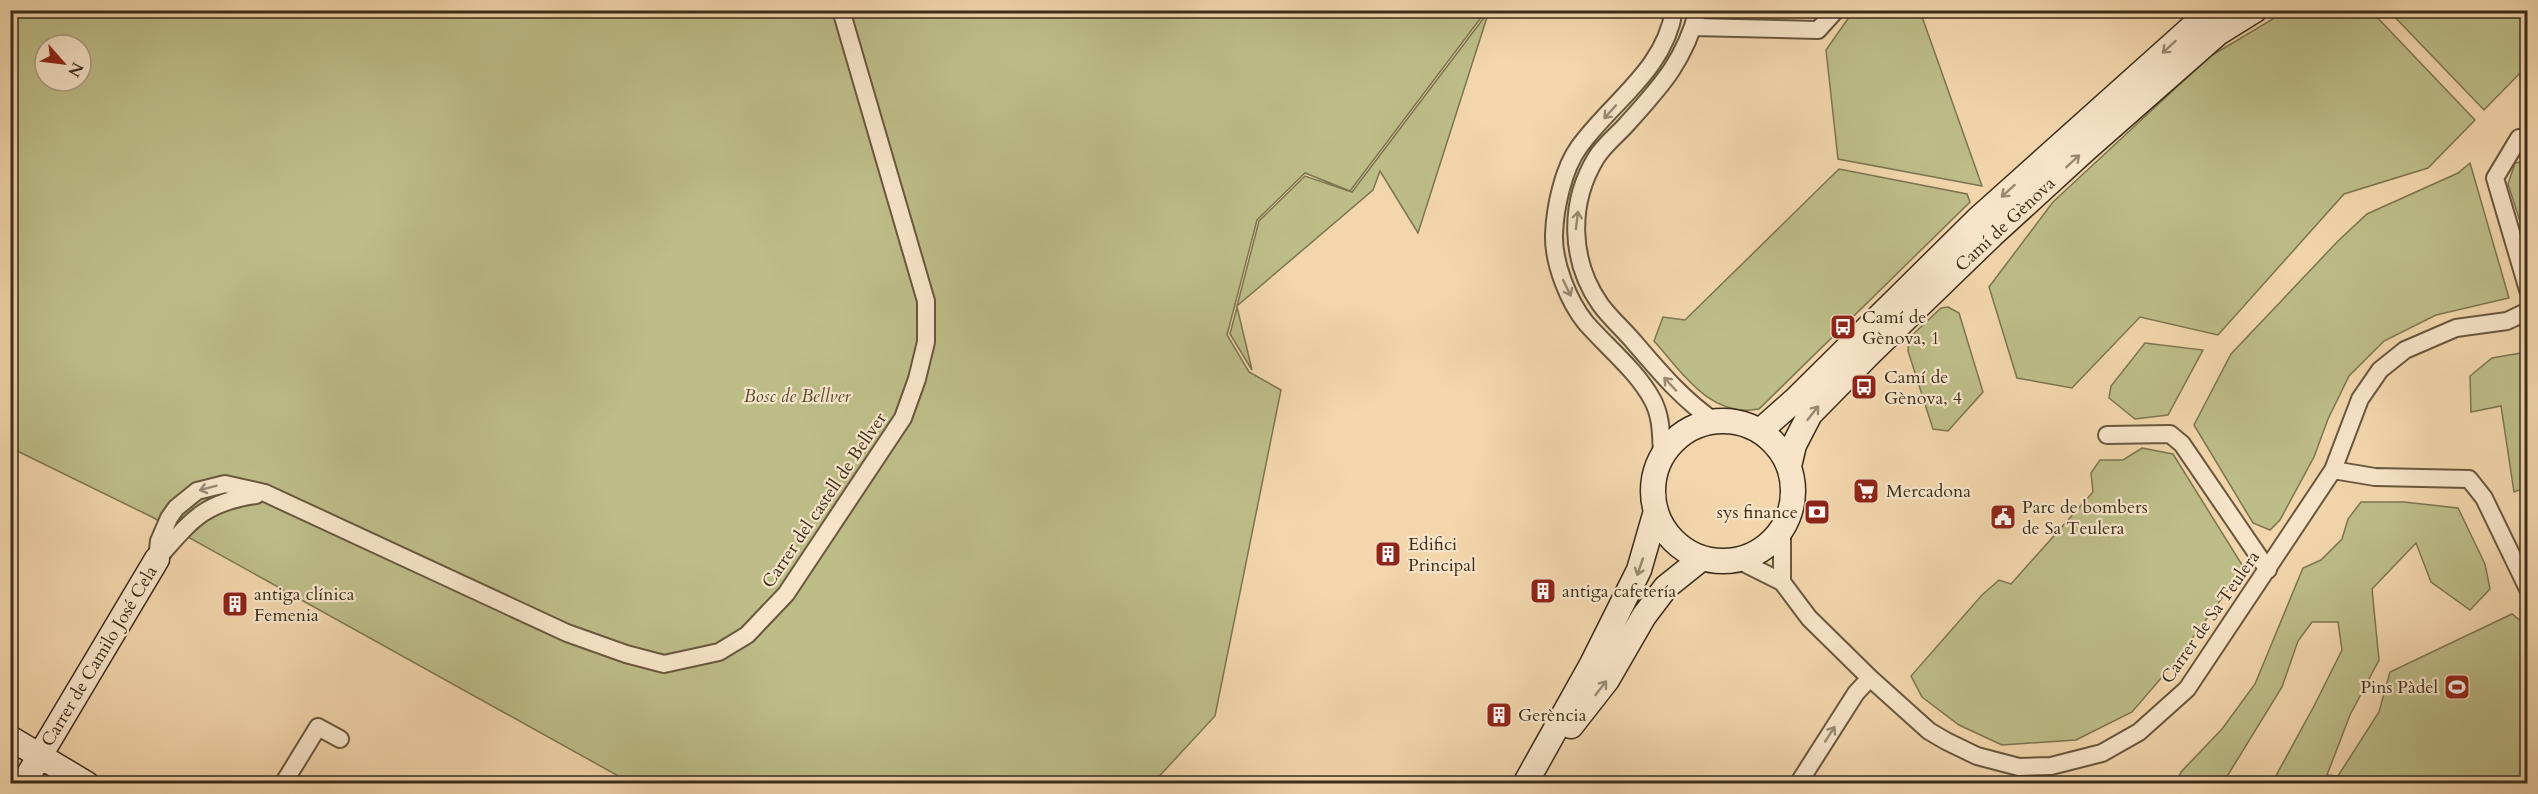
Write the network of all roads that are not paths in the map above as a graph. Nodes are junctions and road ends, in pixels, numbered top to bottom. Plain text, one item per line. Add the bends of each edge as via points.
1 (841, 10) edge
2 (1674, 10) edge
3 (1687, 10) edge
4 (1698, 10) edge
5 (1836, 10) edge
6 (2214, 10) edge
7 (2255, 10) edge
8 (1693, 27) junction
9 (1638, 82) junction
10 (2519, 138) dead end
11 (2528, 290) edge
12 (2528, 311) edge
13 (1714, 421) junction
14 (1760, 431) junction
15 (2107, 435) dead end
16 (1662, 456) junction
17 (1789, 466) junction
18 (2332, 470) junction
19 (1656, 511) junction
20 (1782, 530) junction
21 (157, 559) joint
22 (1701, 559) junction
23 (1738, 560) junction
24 (2268, 570) junction
25 (1782, 582) junction
26 (2528, 589) edge
27 (1870, 678) junction
28 (10, 738) edge
29 (340, 739) dead end
30 (39, 756) junction
31 (23, 783) edge
32 (87, 783) edge
33 (283, 783) edge
34 (1525, 783) edge
35 (1798, 783) edge

1 - 21 street, Carrer del castell de Bellver via 926,300 926,342 903,418 786,594 747,635 719,652 664,664 626,654 567,633 265,493 231,499 207,509
2 - 9 street via 1657,55
3 - 8 street
4 - 8 street
5 - 8 street via 1818,30
6 -> 14 street, Camí de Gènova via 1978,219
17 -> 7 street, Camí de Gènova via 1794,445 1810,414 1871,352 2085,150 2218,33
8 - 9 street via 1671,46 1653,77
13 -> 8 street via 1670,384 1600,304 1583,272 1575,234 1580,194 1596,158 1668,79
9 -> 16 street via 1578,148 1560,189 1554,242 1564,282 1584,321 1652,398 1660,421
10 - 11 street via 2495,178
12 - 18 street, Carrer de Sa Teulera via 2506,321 2456,328 2405,350 2388,363 2360,399
13 - 14 street via 1738,422
13 - 16 street via 1692,428
14 - 17 street via 1777,446
15 - 24 street via 2170,434 2182,444
16 - 19 street via 1653,485
17 - 20 street via 1794,488 1791,510
18 - 24 street, Carrer de Sa Teulera
18 - 26 street via 2375,477 2469,478 2484,498
19 - 22 street via 1664,531 1681,548
19 -> 34 street via 1639,570
20 - 23 street via 1767,547
20 - 25 street
21 - 30 street, Carrer de Camilo José Cela
22 - 23 street
34 -> 22 street via 1607,680 1644,615 1666,587
23 - 25 street, Carrer de Sa Teulera
24 - 27 street, Carrer de Sa Teulera via 2187,689 2139,732 2103,753 2051,766 2019,767 1977,756 1929,731
25 - 27 street, Carrer de Sa Teulera via 1809,618
35 -> 27 street via 1856,693
28 - 30 street
29 - 33 street via 318,727
30 - 31 street, Carrer de Camilo José Cela
30 - 32 street

